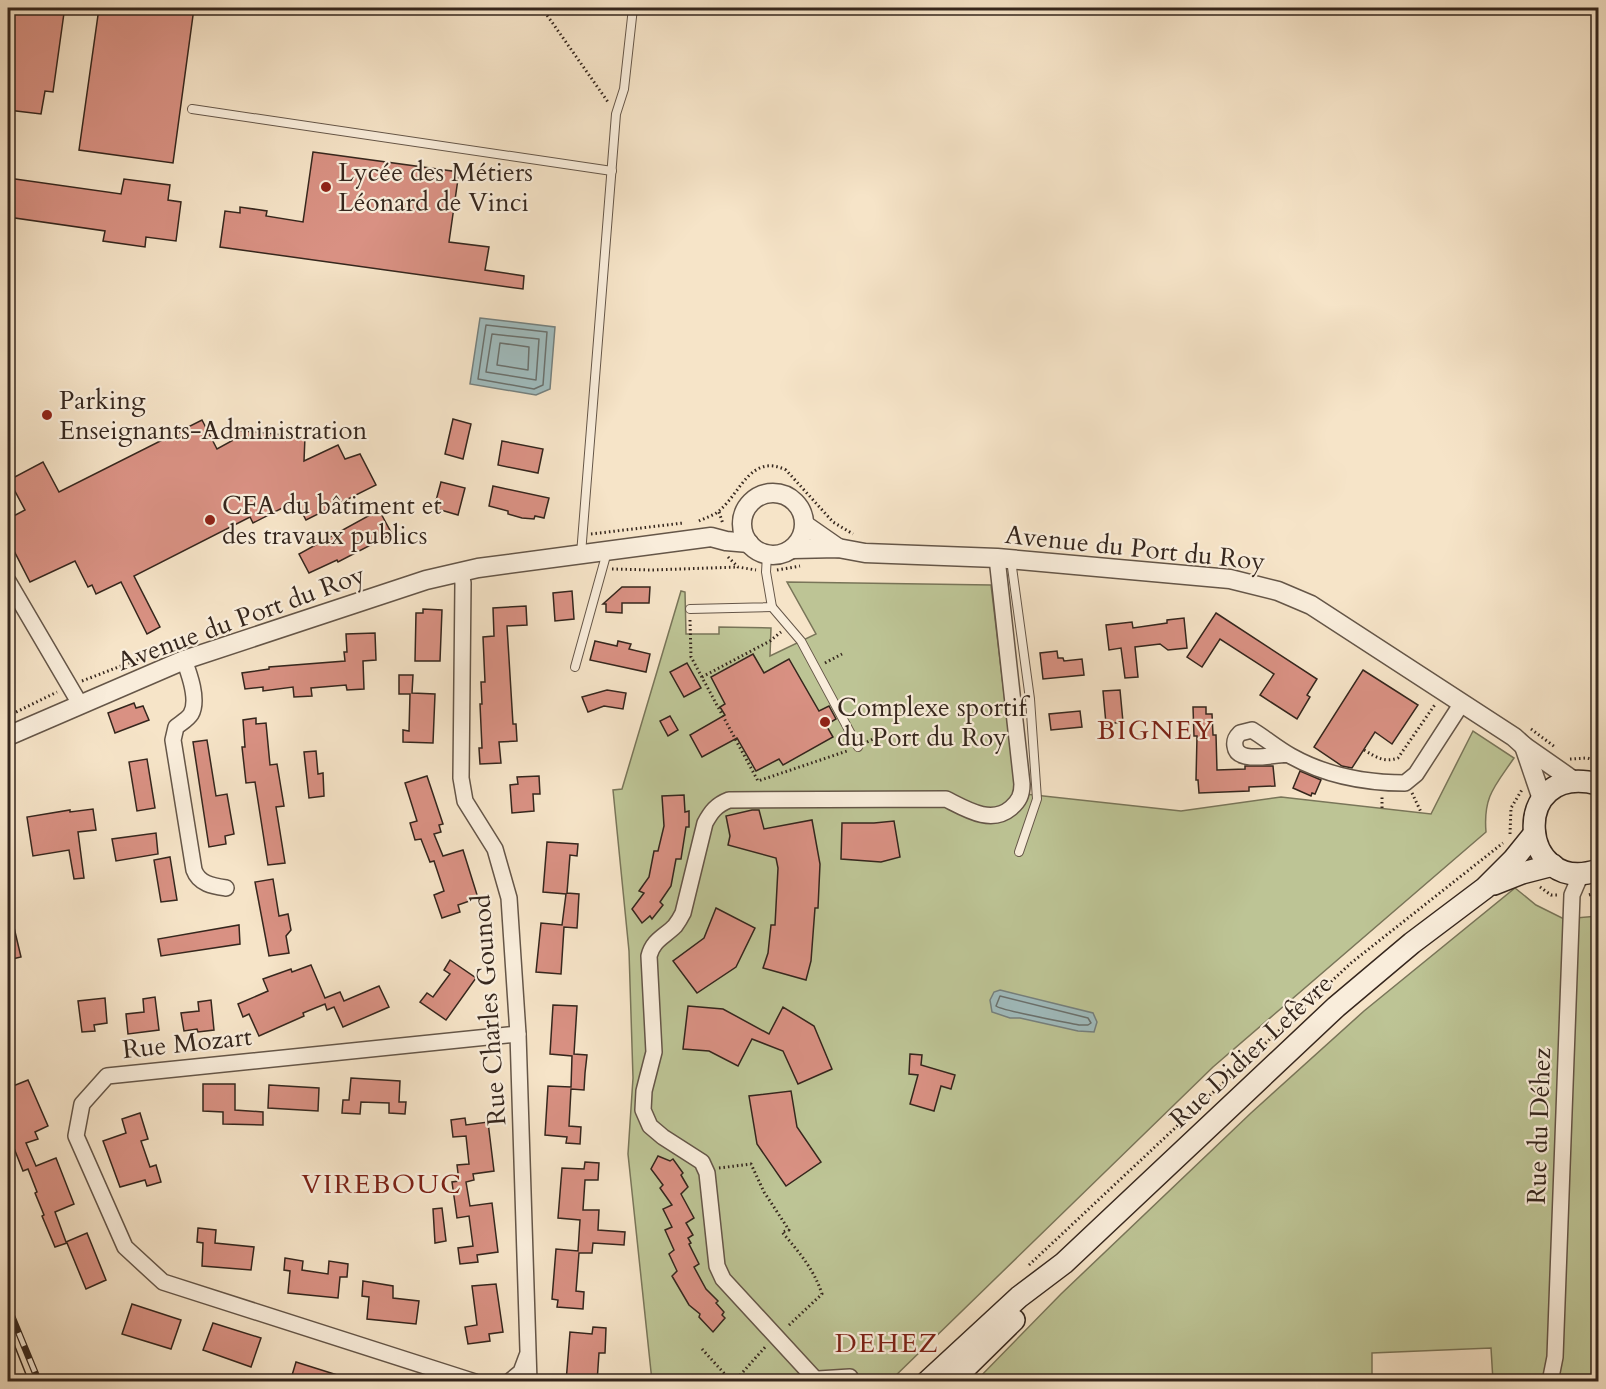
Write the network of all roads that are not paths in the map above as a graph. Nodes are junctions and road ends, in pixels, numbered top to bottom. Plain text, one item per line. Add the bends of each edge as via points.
1 (633, 8) edge
2 (192, 109) dead end
3 (612, 171) junction
4 (744, 513) junction
5 (805, 525) junction
6 (711, 537) junction
7 (749, 543) junction
8 (582, 544) junction
9 (838, 548) junction
10 (792, 549) junction
11 (607, 550) junction
12 (767, 555) junction
13 (1004, 558) junction
14 (460, 573) junction
15 (8, 580) edge
16 (772, 607) junction
17 (690, 609) road end
18 (184, 660) junction
19 (575, 667) dead end
20 (80, 704) junction
21 (1459, 708) junction
22 (8, 736) edge
23 (1524, 746) junction
24 (858, 747) road end
25 (1287, 754) dead end
26 (1574, 781) junction
27 (1599, 784) edge
28 (1542, 799) junction
29 (1534, 834) junction
30 (1019, 852) dead end
31 (1553, 865) junction
32 (1590, 872) edge
33 (226, 888) dead end
34 (1485, 888) junction
35 (518, 1034) junction
36 (1064, 1263) junction
37 (986, 1328) junction
38 (528, 1353) junction
39 (850, 1377) dead end
40 (818, 1380) edge
41 (475, 1382) edge
42 (508, 1382) edge
43 (529, 1382) edge
44 (927, 1382) edge
45 (939, 1382) edge
46 (951, 1382) edge
47 (1550, 1382) edge

1 - 3 lane via 624,89 616,114
2 - 3 lane
3 - 8 lane
4 - 5 street, Avenue du Port du Roy via 759,497 780,494 798,505
4 - 6 street, Avenue du Port du Roy
4 - 7 street via 742,523
5 - 9 street, Avenue du Port du Roy
5 - 10 street via 803,535
6 - 7 street, Avenue du Port du Roy
6 - 11 street, Avenue du Port du Roy
7 - 12 street, Avenue du Port du Roy
8 - 11 street, Avenue du Port du Roy
8 - 14 street, Avenue du Port du Roy
9 - 10 street, Avenue du Port du Roy
9 - 13 street, Avenue du Port du Roy via 865,553
10 - 12 street, Avenue du Port du Roy
11 - 19 lane
12 - 16 lane
13 - 21 street, Avenue du Port du Roy via 1230,579 1278,591 1311,605
13 - 30 lane via 1030,699 1037,799
13 - 40 street via 1022,784 1018,802 994,817 946,799 729,800 719,804 705,823 683,913 675,926 651,947 654,1052 643,1110 650,1126 702,1162 717,1266 730,1288
14 - 18 street, Avenue du Port du Roy via 426,580
14 - 35 street, Rue Charles Gounod via 461,778 465,801 495,849 509,898
15 - 20 street
16 - 17 lane
16 - 24 lane via 801,641
18 - 20 street, Avenue du Port du Roy
18 - 33 street via 192,685 193,706 189,717 176,727 173,740 194,870 196,878 204,883
20 - 22 street, Avenue du Port du Roy
21 - 23 street, Avenue du Port du Roy
21 - 25 street via 1416,774 1405,783 1340,776
23 - 26 street, Avenue du Port du Roy
23 - 28 street
26 - 27 main road
26 - 28 main road via 1553,789
28 - 29 main road
29 - 31 main road via 1542,854
29 - 34 main road, Rue Didier Lefèvre
31 - 32 main road via 1566,872
31 - 34 main road, Rue Didier Lefèvre
32 - 47 street, Rue du Déhez via 1572,895 1555,1357
34 - 36 main road, Rue Didier Lefèvre via 1336,1007
35 - 38 street, Rue Charles Gounod
35 - 41 street, Rue Mozart via 107,1076 82,1104 76,1136 125,1246 163,1282
36 - 37 main road, Rue Didier Lefèvre
36 - 46 main road, Rue Didier Lefèvre
37 - 44 main road, Rue Didier Lefèvre
37 - 45 street via 976,1347
38 - 42 street via 521,1372
38 - 43 street, Rue Charles Gounod
39 - 40 street

